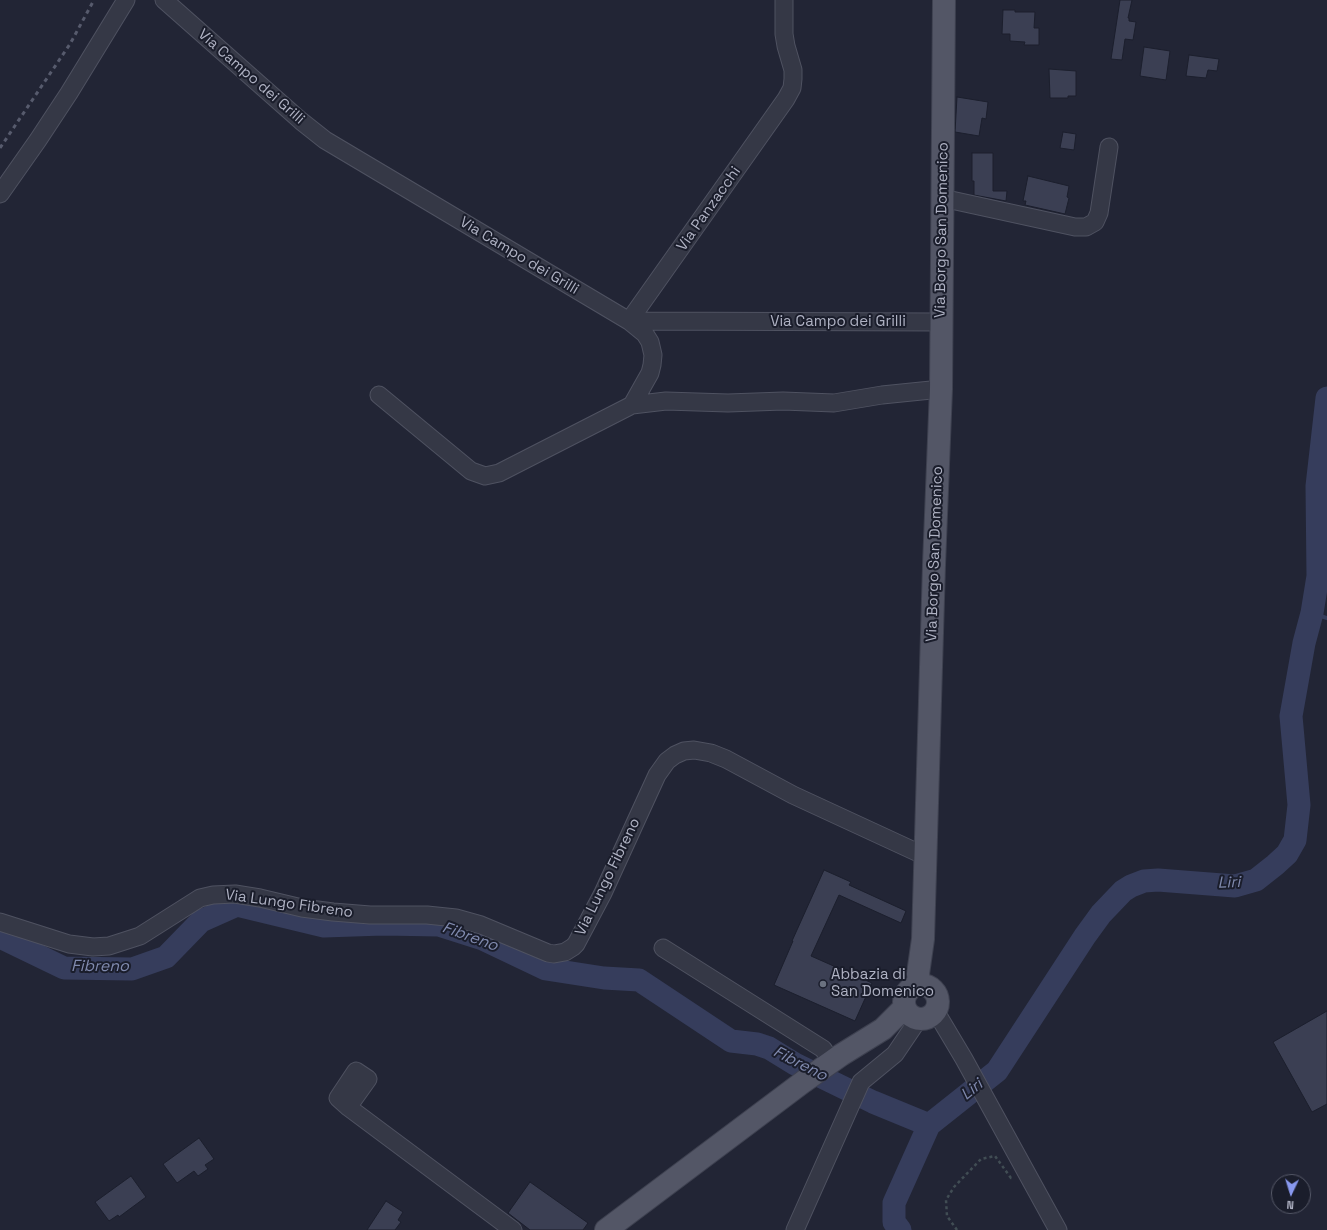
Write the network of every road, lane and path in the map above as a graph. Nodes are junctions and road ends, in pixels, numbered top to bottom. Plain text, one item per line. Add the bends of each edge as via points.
1 (126, 0) edge
2 (164, 0) edge
3 (784, 0) edge
4 (944, 0) edge
5 (1108, 147) dead end
6 (0, 194) edge
7 (942, 198) junction
8 (629, 321) junction
9 (941, 322) junction
10 (941, 389) junction
11 (379, 395) dead end
12 (632, 405) junction
13 (925, 856) junction
14 (0, 922) edge
15 (663, 948) dead end
16 (920, 985) junction
17 (919, 1013) junction
18 (827, 1066) junction
19 (348, 1107) dead end
20 (1026, 1170) junction
21 (513, 1230) edge
22 (606, 1230) edge
23 (795, 1230) edge
24 (957, 1230) edge
25 (1058, 1230) edge

1 - 6 street via 69,93
2 - 8 street, Via Campo dei Grilli via 325,140
3 - 8 street, Via Panzacchi via 784,40 793,74 790,92
4 - 7 main road, Via Borgo San Domenico
5 - 7 street via 1099,213 1095,222 1086,227 1075,227
7 - 9 main road, Via Borgo San Domenico
8 - 9 street, Via Campo dei Grilli
8 - 12 street via 645,334 653,355 650,373
9 - 10 main road, Via Borgo San Domenico
10 - 12 street via 882,394 834,403 670,401
10 - 13 main road, Via Borgo San Domenico
11 - 12 street via 471,471 485,476 499,473
13 - 14 street, Via Lungo Fibreno via 793,795 726,759 694,750 684,751 675,756 657,775 599,901 576,944 565,952 548,953 481,925 456,918 420,914 370,915 333,912 234,894 200,898 140,936 109,946 69,944
13 - 16 main road, Via Borgo San Domenico via 923,939 918,974
15 - 18 street via 823,1049
16 - 17 main road via 906,993 903,1003
16 - 17 main road via 934,991 938,1001
17 - 18 main road via 883,1029
17 - 20 street via 964,1059
17 - 23 street via 895,1054 861,1082
18 - 22 main road
19 - 21 street
20 - 24 path via 1011,1178 995,1156 981,1159 954,1187 946,1200 947,1216
20 - 25 street

